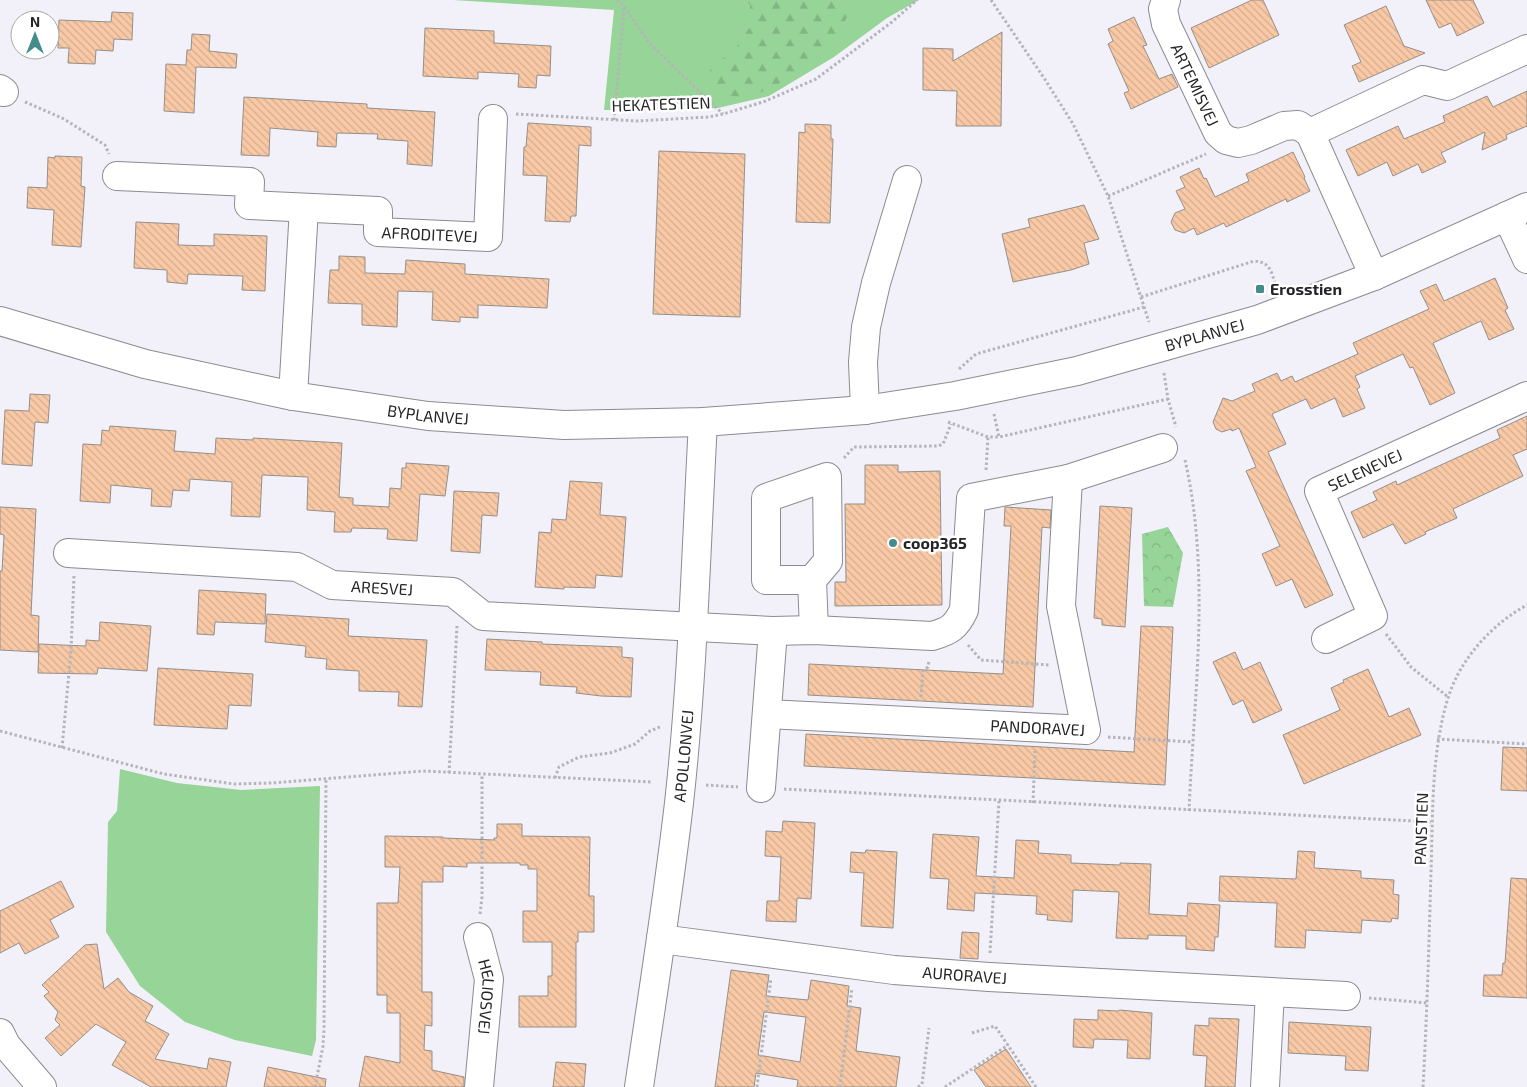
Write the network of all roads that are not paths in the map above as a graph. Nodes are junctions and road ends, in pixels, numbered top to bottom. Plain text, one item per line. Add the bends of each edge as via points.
1 (1166, 0) edge
2 (1527, 49) edge
3 (493, 118) road end
4 (1310, 133) junction
5 (117, 176) road end
6 (907, 180) dead end
7 (304, 208) junction
8 (1517, 211) edge
9 (1527, 258) edge
10 (1374, 276) junction
11 (0, 321) edge
12 (293, 396) junction
13 (1527, 396) edge
14 (865, 410) junction
15 (703, 422) junction
16 (1175, 447) road end
17 (1068, 479) junction
18 (68, 553) road end
19 (812, 580) junction
20 (692, 627) junction
21 (814, 630) junction
22 (773, 631) junction
23 (1326, 638) dead end
24 (767, 714) junction
25 (761, 788) road end
26 (478, 937) road end
27 (661, 939) junction
28 (1270, 992) junction
29 (1346, 996) road end
30 (0, 1034) edge
31 (42, 1087) edge
32 (479, 1087) edge
33 (639, 1087) edge
34 (1265, 1087) edge

1 - 4 street, ARTEMISVEJ via 1163,9 1166,24 1218,133 1226,140 1238,143 1284,126 1298,125
2 - 4 street via 1447,86 1423,80
3 - 7 street, AFRODITEVEJ via 488,237 378,232 378,211
4 - 10 street
5 - 7 street, AFRODITEVEJ via 250,182 249,205
6 - 14 street via 866,327 863,362
7 - 12 street
8 - 9 street
8 - 10 street, BYPLANVEJ
10 - 14 street, BYPLANVEJ via 1248,323 1078,372
11 - 12 street, BYPLANVEJ via 145,364
12 - 15 street, BYPLANVEJ via 428,416 564,425
13 - 23 street, SELENEVEJ via 1319,491 1373,616
14 - 15 street, BYPLANVEJ
15 - 20 street, APOLLONVEJ
16 - 17 street
17 - 21 street via 971,498 964,610 958,622 946,632 932,636
17 - 24 street, PANDORAVEJ via 1061,606 1086,730
18 - 20 street, ARESVEJ via 297,567 332,584 453,592 483,616
19 - 19 street via 766,580 766,498 827,477 828,561
19 - 21 street
20 - 22 street
20 - 27 street, APOLLONVEJ via 679,802
21 - 22 street
22 - 24 street
24 - 25 street
26 - 32 street, HELIOSVEJ via 489,979
27 - 28 street, AURORAVEJ via 855,966 989,977
27 - 33 street, APOLLONVEJ
28 - 29 street, AURORAVEJ
28 - 34 street
30 - 31 street

